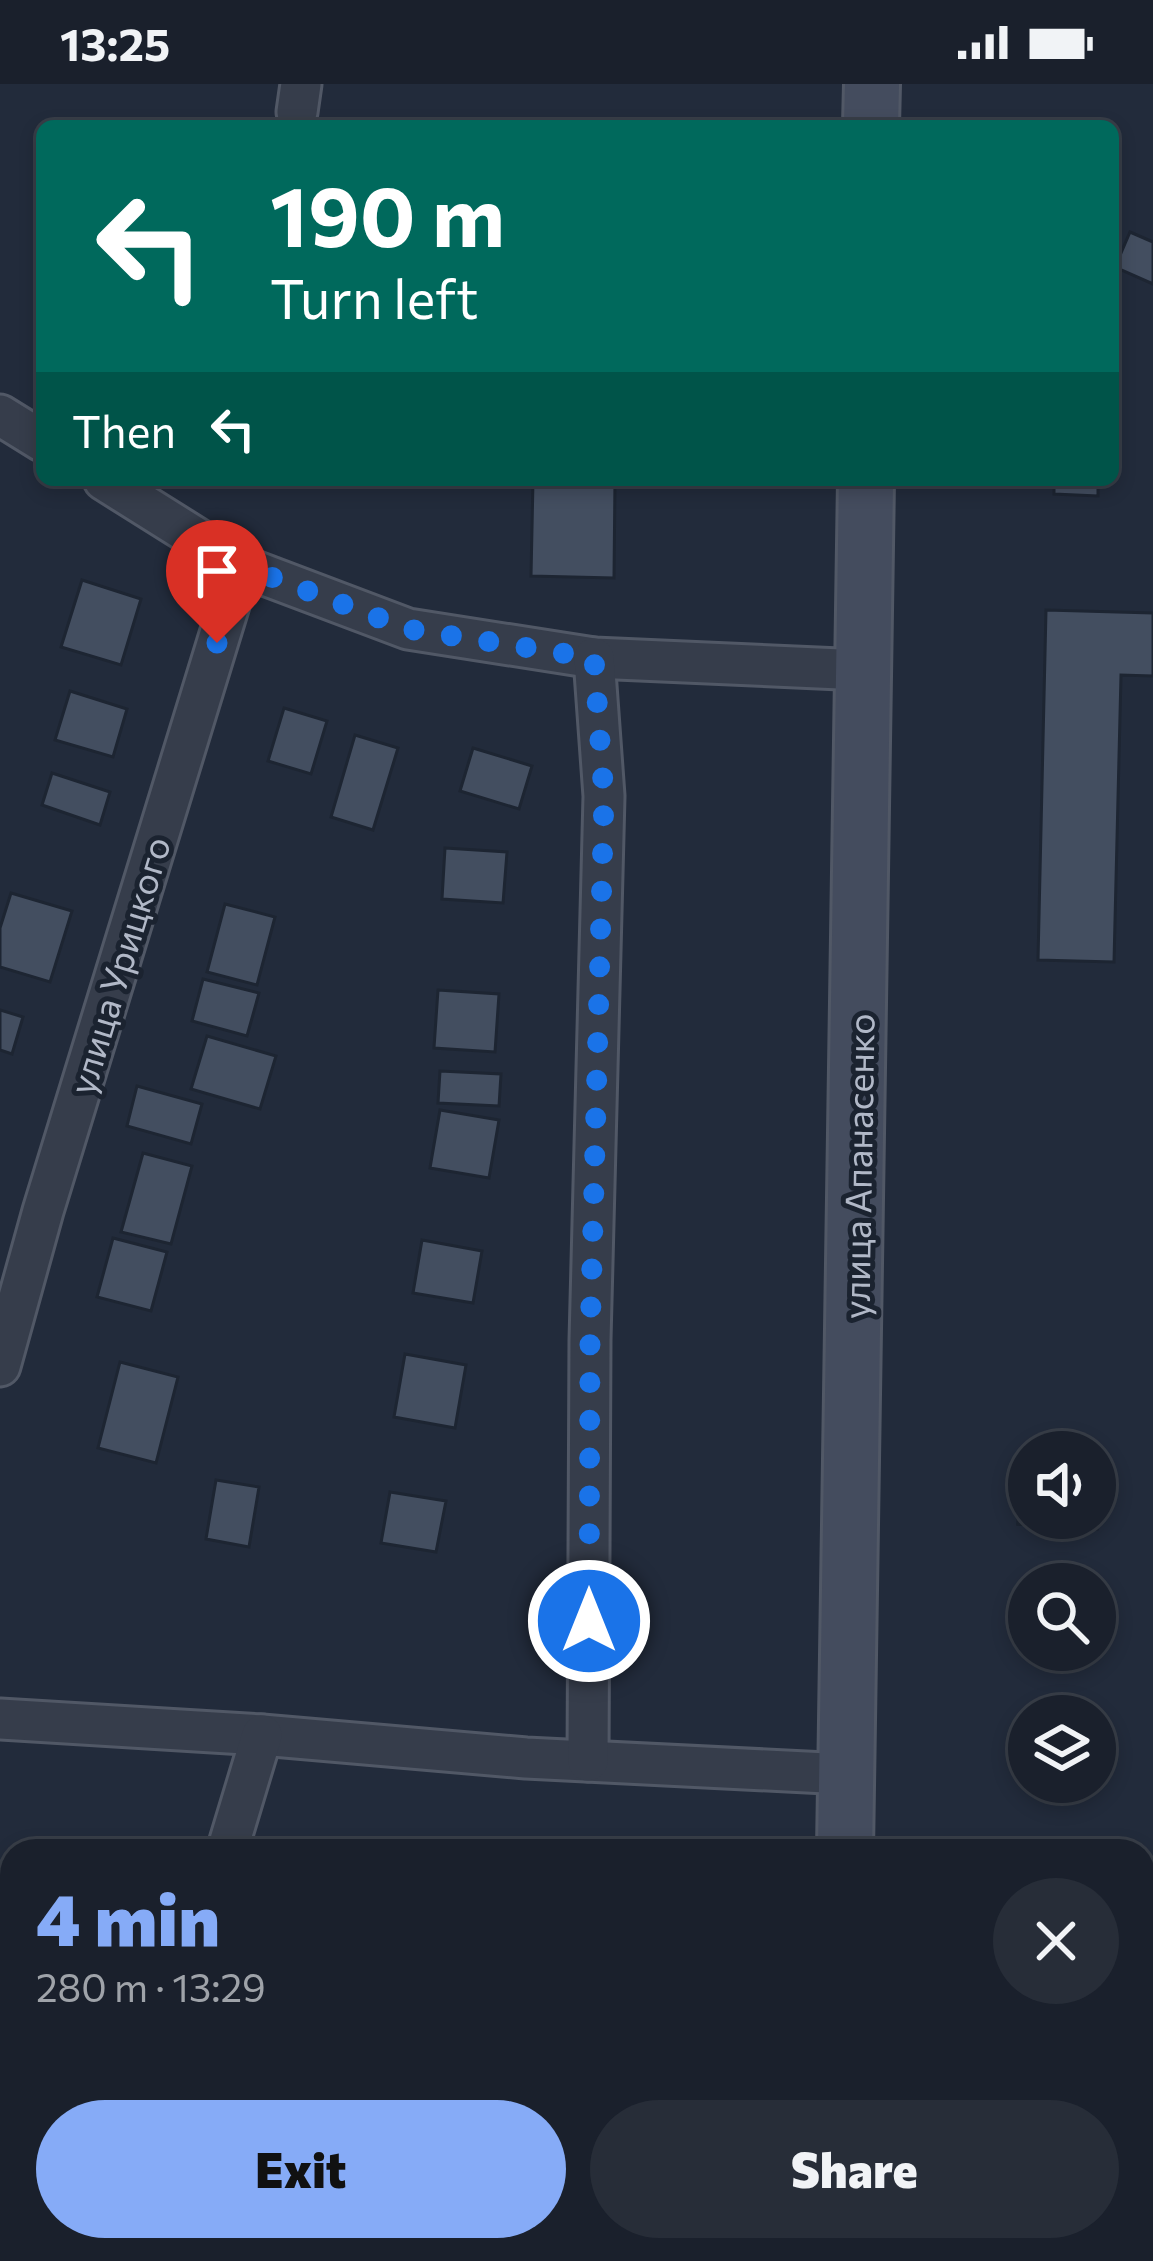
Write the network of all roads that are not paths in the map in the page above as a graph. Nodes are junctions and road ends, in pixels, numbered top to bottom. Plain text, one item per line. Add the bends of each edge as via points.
1 (872, 84) edge
2 (872, 120) edge
3 (0, 415) edge
4 (36, 437) edge
5 (114, 486) edge
6 (866, 486) edge
7 (242, 566) junction
8 (594, 658) junction
9 (863, 670) junction
10 (0, 1366) edge
11 (0, 1719) edge
12 (262, 1735) junction
13 (588, 1761) junction
14 (846, 1774) junction
15 (231, 1839) edge
16 (845, 1839) edge

1 - 2 main road
3 - 4 street
5 - 7 street
6 - 9 main road, улица Апанасенко
7 - 8 street via 408,629
7 - 10 street, улица Урицкого
8 - 9 street
8 - 13 street via 604,796
9 - 14 main road, улица Апанасенко
11 - 12 street
12 - 13 street
12 - 15 street
13 - 14 street
14 - 16 main road, улица Апанасенко

